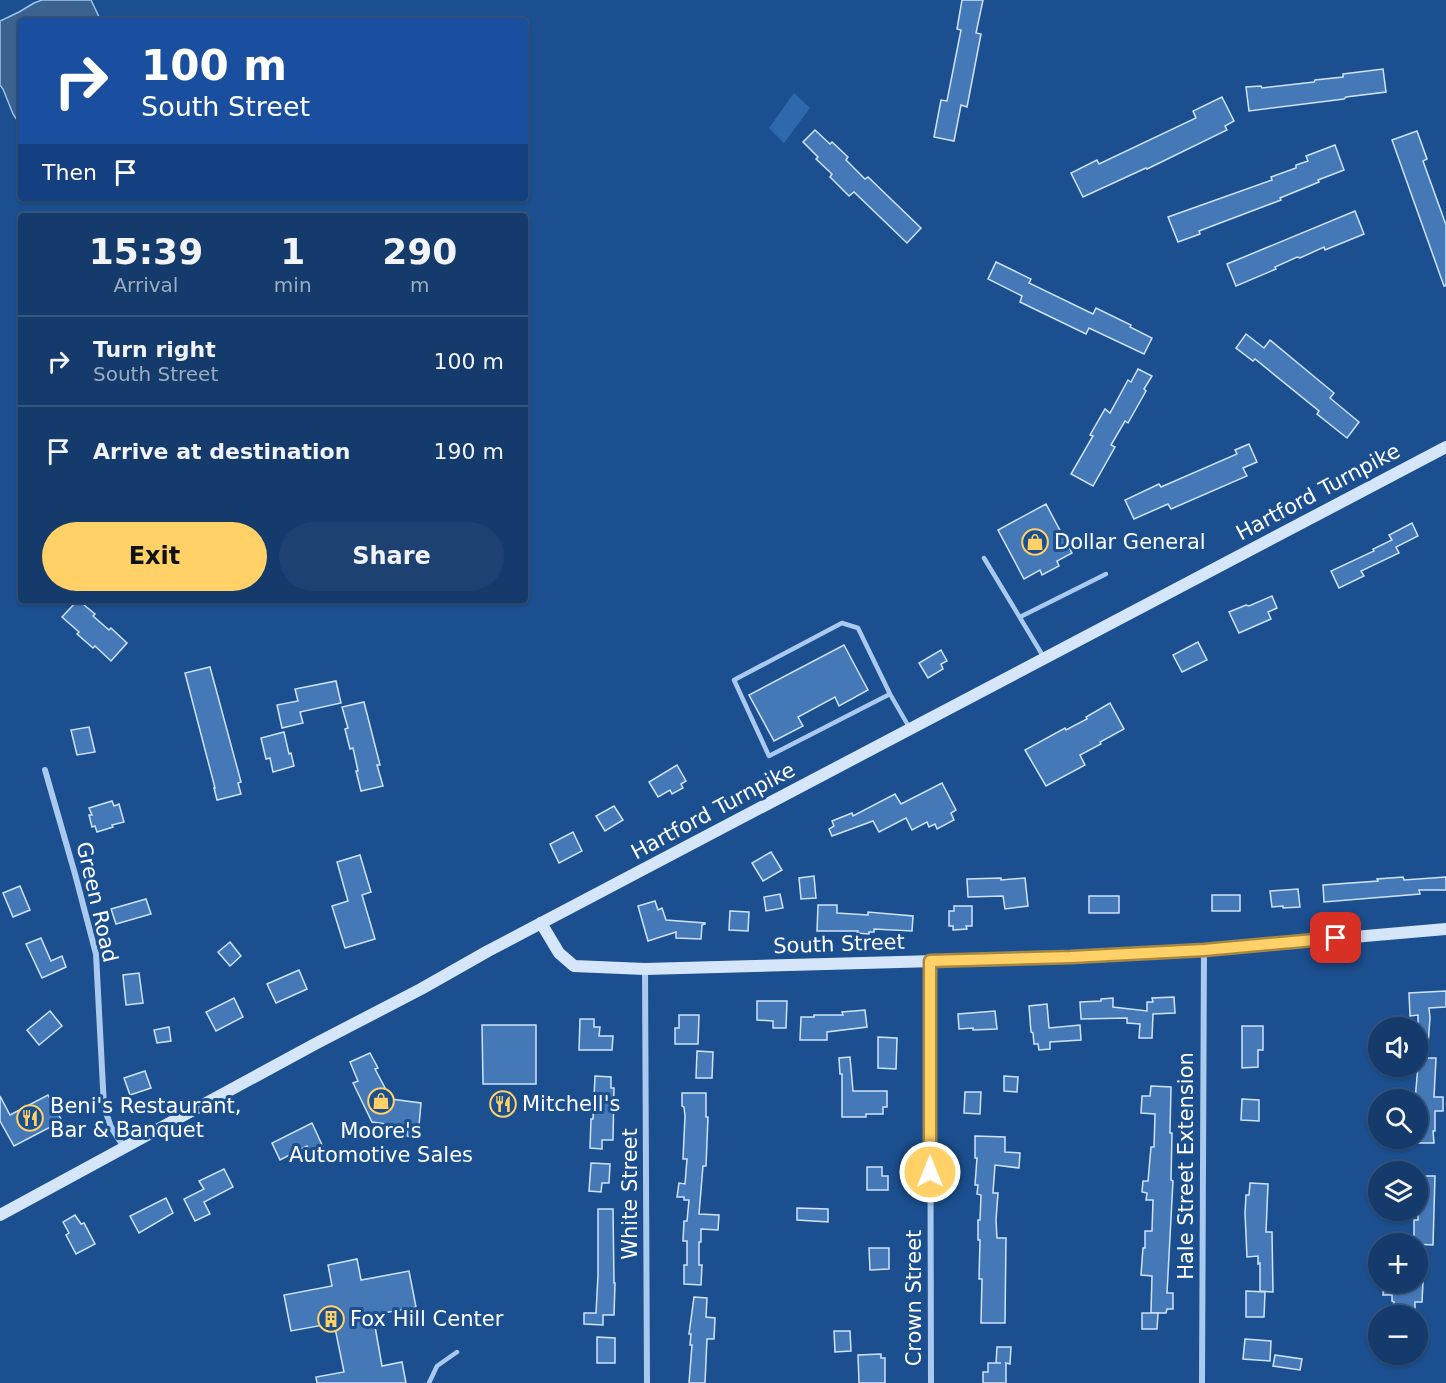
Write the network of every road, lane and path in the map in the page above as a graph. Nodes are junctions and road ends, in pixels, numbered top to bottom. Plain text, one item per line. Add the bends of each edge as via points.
1 (1446, 447) edge
2 (984, 558) dead end
3 (1106, 574) dead end
4 (1020, 617) junction
5 (1045, 658) junction
6 (890, 694) junction
7 (910, 729) junction
8 (45, 770) dead end
9 (541, 923) junction
10 (1446, 929) edge
11 (1204, 950) junction
12 (930, 961) junction
13 (645, 969) junction
14 (125, 1148) junction
15 (0, 1215) edge
16 (457, 1352) dead end
17 (429, 1383) edge
18 (647, 1383) edge
19 (931, 1383) edge
20 (1202, 1383) edge

1 - 5 main road, Hartford Turnpike
2 - 4 lane
3 - 4 lane
4 - 5 lane
5 - 7 main road, Hartford Turnpike
6 - 6 lane via 858,628 842,623 734,680 769,756
6 - 7 lane
7 - 9 main road, Hartford Turnpike
8 - 14 street, Green Road via 96,954 104,1107
9 - 13 main road, South Street via 559,953 574,966
9 - 14 main road, Hartford Turnpike
10 - 11 main road, South Street
11 - 12 main road, South Street
11 - 20 street, Hale Street Extension
12 - 13 main road, South Street
12 - 19 street, Crown Street
13 - 18 street, White Street
14 - 15 main road, Hartford Turnpike
16 - 17 lane via 437,1366

